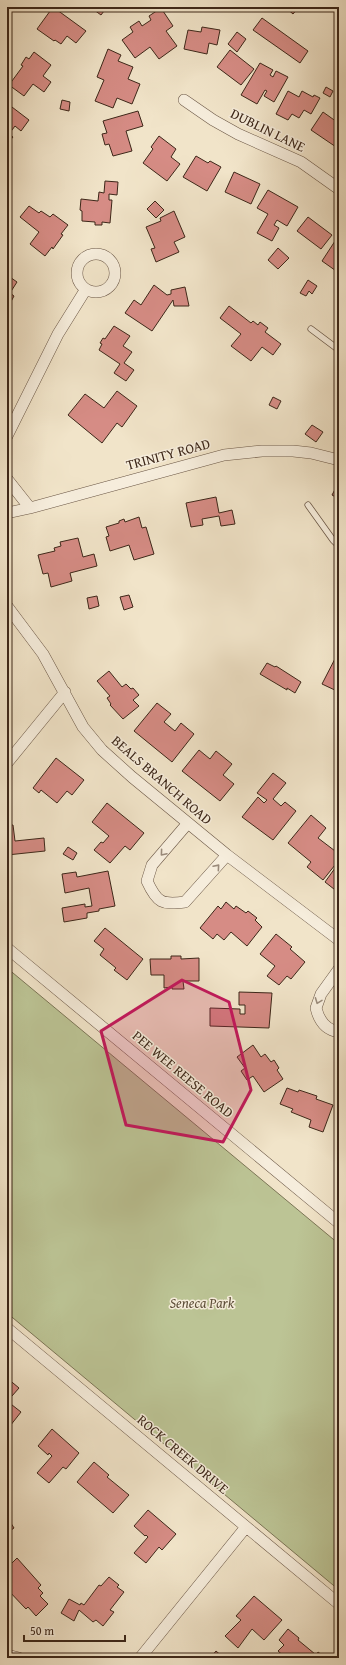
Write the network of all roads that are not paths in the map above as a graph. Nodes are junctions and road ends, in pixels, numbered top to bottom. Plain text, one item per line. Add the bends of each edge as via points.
1 (184, 100) dead end
2 (339, 190) edge
3 (86, 289) dead end
4 (311, 329) dead end
5 (339, 350) edge
6 (7, 436) edge
7 (339, 460) edge
8 (7, 479) edge
9 (308, 505) dead end
10 (30, 508) junction
11 (7, 513) edge
12 (339, 546) edge
13 (7, 606) edge
14 (65, 692) junction
15 (7, 763) edge
16 (188, 823) junction
17 (227, 855) junction
18 (339, 940) edge
19 (7, 948) edge
20 (339, 969) edge
21 (339, 1032) edge
22 (339, 1223) edge
23 (7, 1328) edge
24 (246, 1527) junction
25 (339, 1604) edge
26 (7, 1655) edge
27 (19, 1658) edge
28 (140, 1658) edge

1 - 2 street, DUBLIN LANE via 238,134 301,162
3 - 6 street via 58,334
4 - 5 lane
7 - 10 street, TRINITY ROAD via 293,451 224,455
8 - 10 street
9 - 12 lane
10 - 11 street, TRINITY ROAD
13 - 14 street, BEALS BRANCH ROAD via 43,654
14 - 15 street
14 - 16 street, BEALS BRANCH ROAD via 83,727 102,750
16 - 17 street, BEALS BRANCH ROAD
16 -> 17 street via 152,865 147,881 154,896 168,904 185,902
17 - 18 street, BEALS BRANCH ROAD
19 - 22 street, PEE WEE REESE ROAD
20 -> 21 street via 321,994 316,1008 323,1024 331,1031
23 - 24 street, ROCK CREEK DRIVE
24 - 25 street, ROCK CREEK DRIVE
24 - 28 street
26 - 27 street

